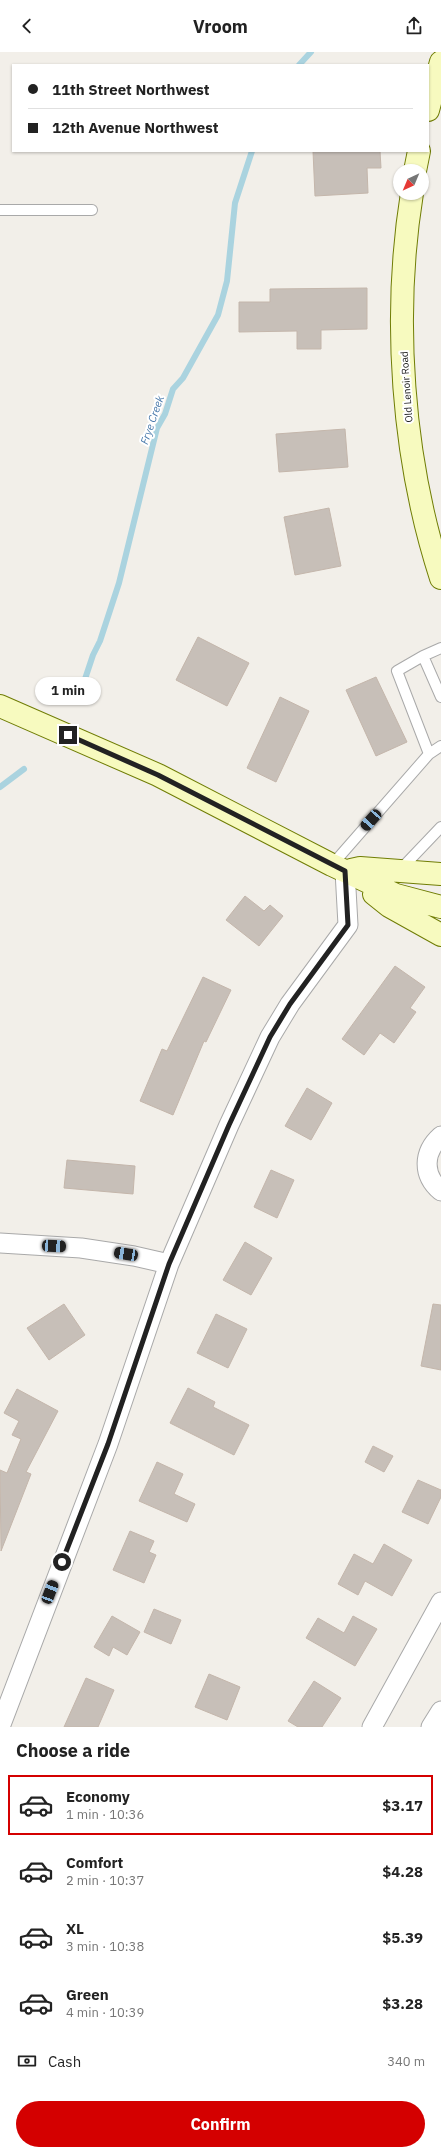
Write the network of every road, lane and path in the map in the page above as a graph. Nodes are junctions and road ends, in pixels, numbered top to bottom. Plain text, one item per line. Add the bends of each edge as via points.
1 (441, 62) edge
2 (429, 106) edge
3 (419, 152) edge
4 (416, 164) edge
5 (411, 200) edge
6 (0, 210) edge
7 (92, 210) dead end
8 (441, 578) edge
9 (441, 648) edge
10 (423, 656) junction
11 (441, 697) edge
12 (0, 706) edge
13 (441, 746) edge
14 (429, 754) junction
15 (441, 827) edge
16 (338, 868) junction
17 (400, 871) junction
18 (441, 874) edge
19 (441, 907) edge
20 (441, 935) edge
21 (441, 1136) edge
22 (441, 1191) edge
23 (0, 1243) edge
24 (169, 1264) junction
25 (441, 1602) edge
26 (441, 1711) edge
27 (0, 1727) edge
28 (372, 1727) edge
29 (431, 1727) edge

1 - 2 main road
3 - 4 main road
5 - 8 main road, Old Lenoir Road via 403,271 406,392 411,448 421,503
6 - 7 lane
9 - 10 lane
10 - 11 lane
10 - 14 lane via 397,671
12 - 16 main road via 158,775
13 - 14 lane
14 - 16 lane
15 - 17 lane
16 - 17 main road
16 - 19 main road via 396,895
16 - 20 main road via 389,906
16 - 24 street via 348,925 290,1004 270,1037
17 - 18 main road
21 - 22 street via 430,1149 426,1165 434,1185
23 - 24 street via 81,1248
24 - 27 street via 108,1444
25 - 28 street
26 - 29 street

